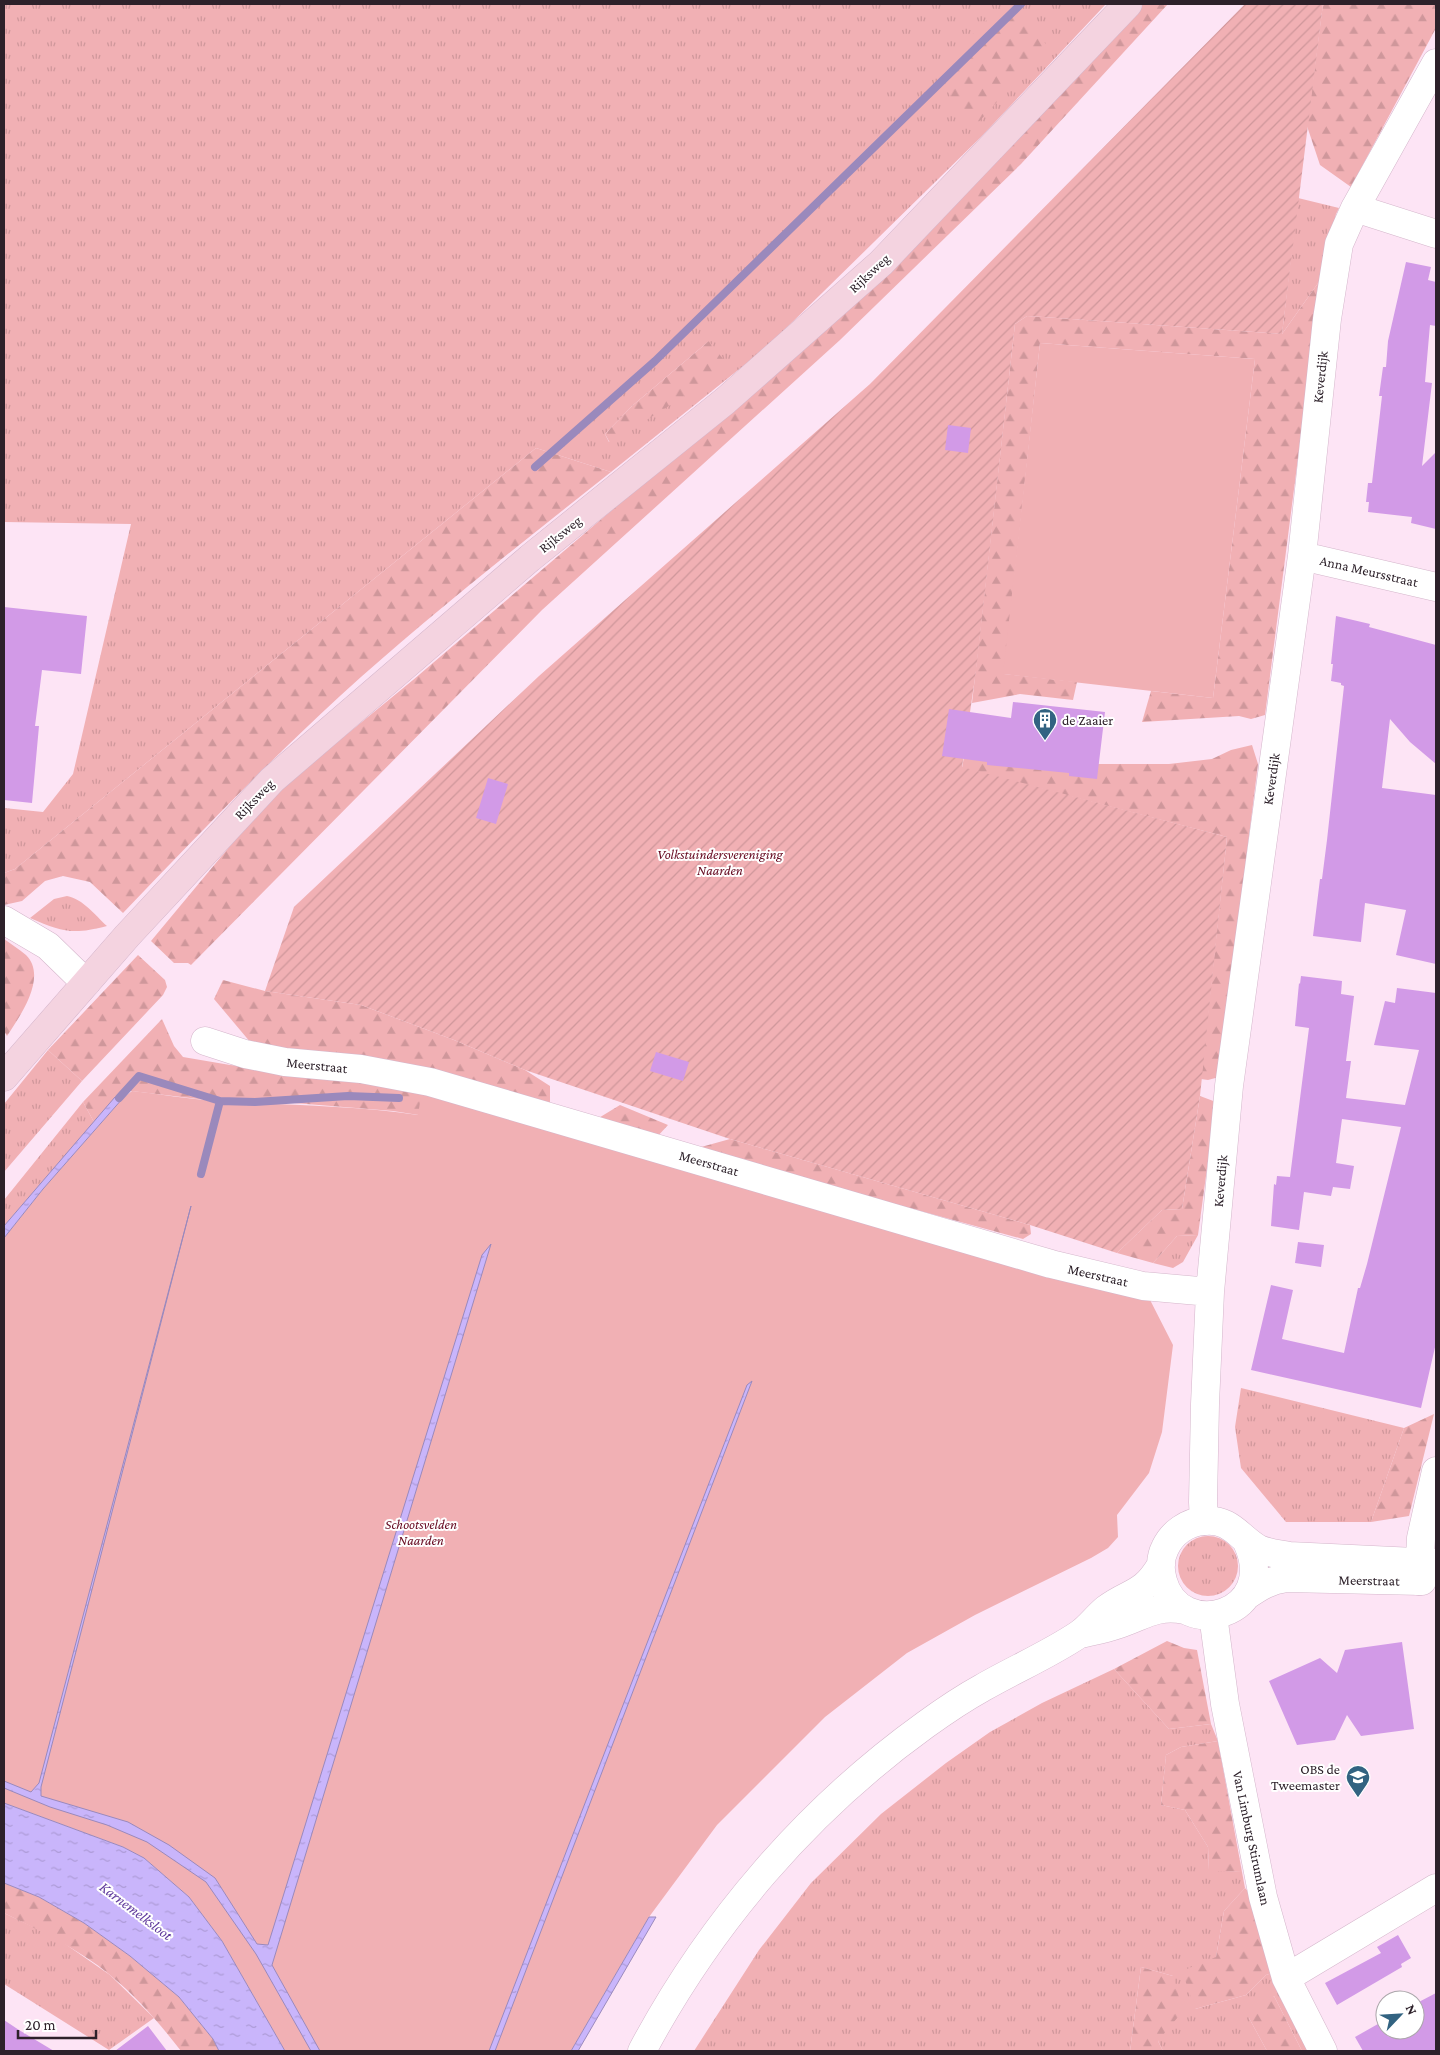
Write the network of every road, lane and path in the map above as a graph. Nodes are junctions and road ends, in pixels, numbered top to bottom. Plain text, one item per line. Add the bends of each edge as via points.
1 (1128, 4) edge
2 (1436, 63) edge
3 (1355, 208) junction
4 (1436, 234) edge
5 (1302, 556) junction
6 (1436, 587) edge
7 (4, 920) edge
8 (86, 983) junction
9 (205, 1041) dead end
10 (4, 1077) edge
11 (1210, 1292) junction
12 (1436, 1471) edge
13 (1204, 1521) junction
14 (1248, 1542) junction
15 (1161, 1565) junction
16 (1428, 1572) edge
17 (1246, 1596) junction
18 (1185, 1610) junction
19 (1213, 1615) junction
20 (1080, 1634) junction
21 (1436, 1888) edge
22 (1286, 1978) junction
23 (642, 2051) edge
24 (1323, 2051) edge

1 - 8 main road, Rijksweg via 881,263 725,401 530,558 272,780
2 - 3 street, Keverdijk
3 - 4 street
3 - 5 street, Keverdijk via 1339,244 1326,319
5 - 6 street, Anna Meursstraat
5 - 11 street, Keverdijk via 1229,1086
7 - 8 street via 48,946
8 - 10 main road, Rijksweg
9 - 11 street, Meerstraat via 285,1062 361,1069 430,1082 1051,1264 1143,1286
11 - 13 street, Keverdijk via 1204,1412
12 - 16 street via 1423,1528
13 - 14 street via 1221,1522
13 - 15 street via 1188,1525 1174,1535 1164,1549
14 - 16 street, Meerstraat via 1261,1550 1289,1556
14 - 17 street via 1256,1569
15 - 18 street via 1164,1586
15 - 20 street via 1144,1588 1107,1608
16 - 17 street, Meerstraat via 1286,1578 1262,1585
17 - 19 street via 1237,1606
18 - 19 street via 1198,1615
18 - 20 street via 1170,1607 1155,1610 1117,1625
19 - 22 street, Van Limburg Stirumlaan via 1225,1704 1263,1897
20 - 23 street via 980,1689 925,1726 856,1779 798,1834 732,1910 659,2019
21 - 22 street
22 - 24 street, Van Limburg Stirumlaan

